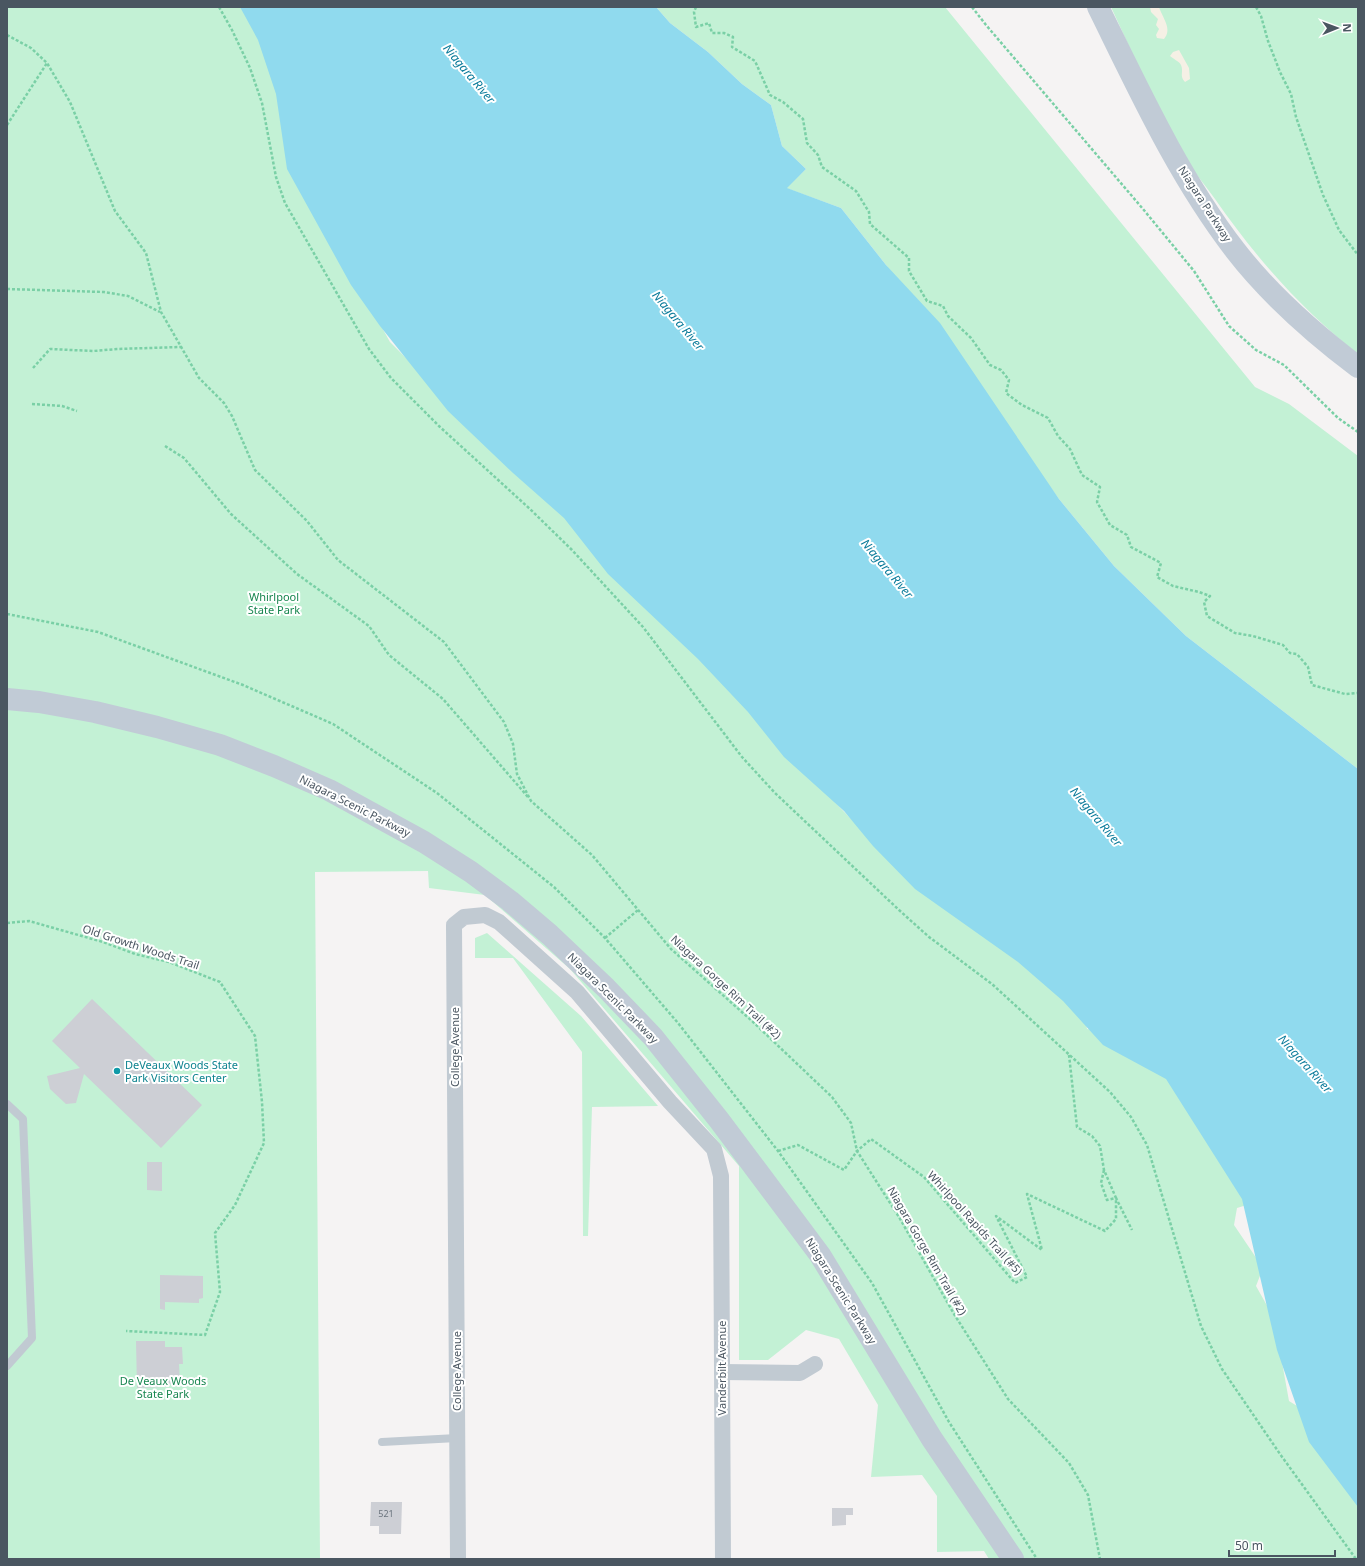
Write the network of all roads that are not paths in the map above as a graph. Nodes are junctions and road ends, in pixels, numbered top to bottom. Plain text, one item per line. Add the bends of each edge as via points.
1 (1098, 7) edge
2 (1358, 367) edge
3 (7, 699) edge
4 (7, 1104) edge
5 (721, 1176) joint
6 (815, 1364) dead end
7 (7, 1366) edge
8 (722, 1372) junction
9 (458, 1438) junction
10 (382, 1442) dead end
11 (458, 1559) edge
12 (723, 1559) edge
13 (1013, 1559) edge

1 - 2 main road, Niagara Parkway via 1156,123 1198,198 1235,250 1280,301
3 - 13 main road, Niagara Scenic Parkway via 88,711 157,727 220,745 274,766 329,790 424,842 471,872 544,930 606,988 653,1037 820,1255 932,1439
4 - 7 lane via 23,1119 32,1338
5 - 8 street, Vanderbilt Avenue
5 - 9 street, College Avenue via 714,1149 670,1102 577,992 499,922 485,915 464,918 454,925
6 - 8 street via 800,1373
8 - 12 street, Vanderbilt Avenue
9 - 10 lane
9 - 11 street, College Avenue

